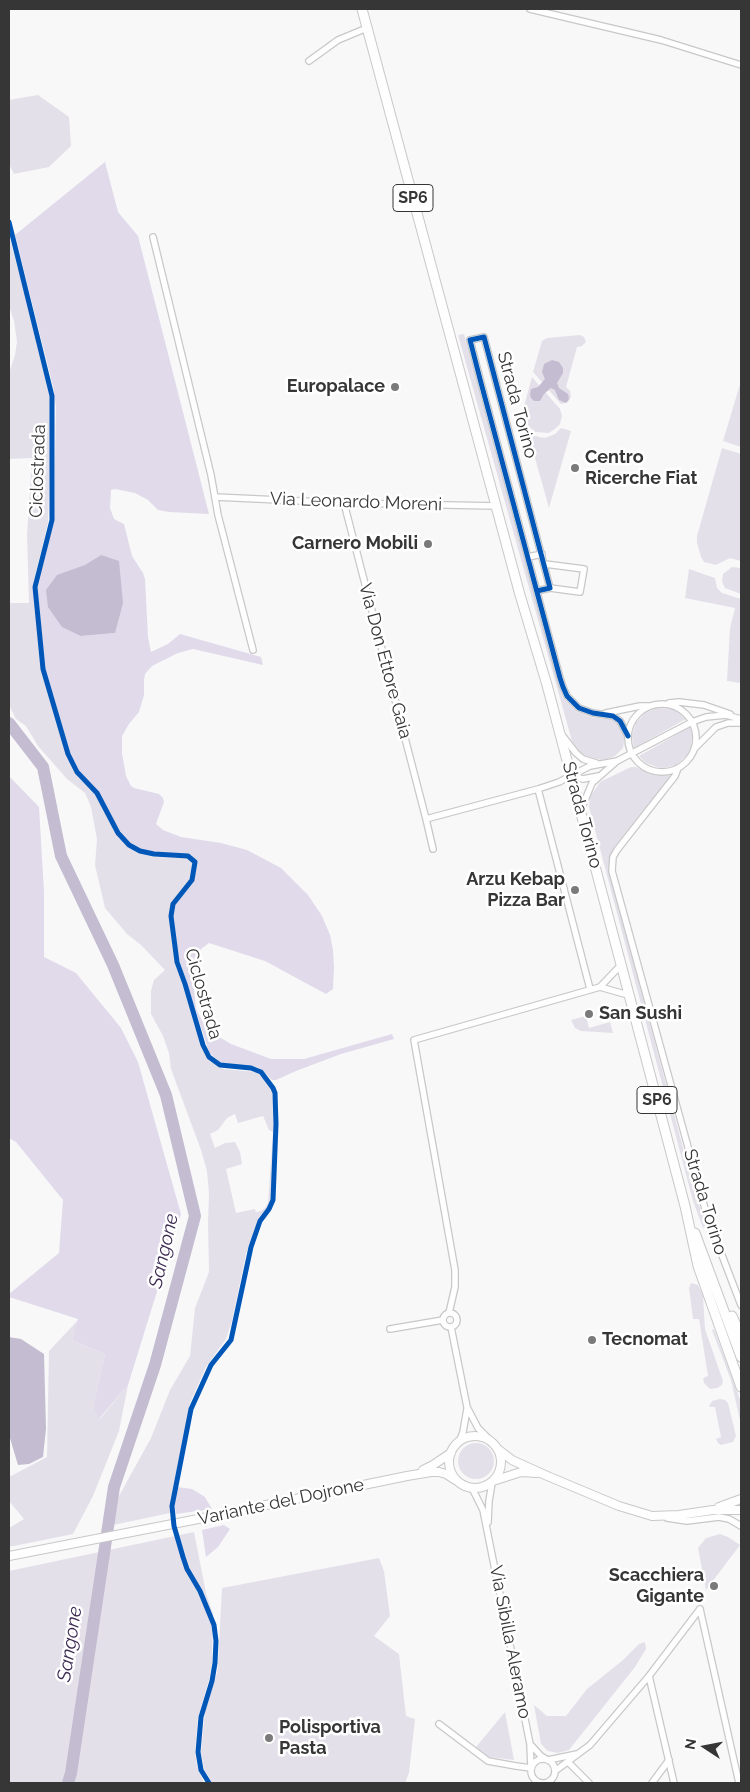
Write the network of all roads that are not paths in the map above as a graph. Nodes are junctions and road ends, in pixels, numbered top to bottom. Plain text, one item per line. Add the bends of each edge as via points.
1 (362, 9) edge
2 (530, 9) edge
3 (367, 28) junction
4 (310, 61) dead end
5 (741, 65) edge
6 (153, 237) dead end
7 (215, 497) junction
8 (344, 503) junction
9 (496, 506) junction
10 (542, 554) junction
11 (528, 557) junction
12 (544, 564) junction
13 (550, 588) junction
14 (537, 591) junction
15 (253, 650) dead end
16 (665, 704) junction
17 (649, 706) junction
18 (603, 714) junction
19 (739, 718) edge
20 (692, 722) junction
21 (741, 723) edge
22 (560, 731) junction
23 (628, 736) junction
24 (694, 749) junction
25 (632, 753) junction
26 (617, 761) junction
27 (598, 764) junction
28 (678, 768) junction
29 (601, 775) junction
30 (572, 776) junction
31 (538, 789) junction
32 (581, 812) junction
33 (426, 819) junction
34 (433, 849) dead end
35 (620, 966) junction
36 (600, 987) junction
37 (590, 989) junction
38 (628, 995) junction
39 (685, 1206) junction
40 (741, 1305) edge
41 (449, 1313) junction
42 (443, 1320) junction
43 (451, 1327) junction
44 (390, 1329) dead end
45 (741, 1336) edge
46 (741, 1357) edge
47 (741, 1387) edge
48 (467, 1407) junction
49 (490, 1440) junction
50 (459, 1442) junction
51 (499, 1450) junction
52 (451, 1453) junction
53 (545, 1475) junction
54 (407, 1476) junction
55 (457, 1481) junction
56 (493, 1482) junction
57 (472, 1488) junction
58 (741, 1499) edge
59 (713, 1510) junction
60 (741, 1510) edge
61 (662, 1517) junction
62 (741, 1526) edge
63 (489, 1540) junction
64 (9, 1556) edge
65 (649, 1676) junction
66 (439, 1724) dead end
67 (530, 1744) junction
68 (577, 1754) junction
69 (547, 1760) junction
70 (669, 1760) junction
71 (568, 1762) junction
72 (531, 1768) junction
73 (556, 1771) junction
74 (534, 1780) edge
75 (551, 1782) edge
76 (589, 1783) edge
77 (652, 1783) edge
78 (674, 1783) edge
79 (739, 1783) edge

1 - 3 main road, Strada Torino / SP6
2 - 5 street via 661,40
3 - 4 street via 338,40
3 - 9 main road, Strada Torino / SP6
6 - 7 street
7 - 8 street, Via Leonardo Moreni
7 - 15 street
8 - 9 street, Via Leonardo Moreni
8 - 33 street, Via Don Ettore Gaia
9 - 22 main road, Strada Torino / SP6
10 - 11 street
10 - 11 street, Strada Torino via 484,337 470,340
10 - 12 street, Strada Torino
11 - 14 street, Strada Torino
12 - 13 street, Strada Torino
12 - 13 street via 584,569 580,592
13 - 14 street
14 - 18 street, Strada Torino via 567,696 579,708
16 - 17 street
16 - 19 street via 704,705
16 - 20 street via 680,709
17 - 18 street
17 - 23 street via 633,721
18 - 23 street via 620,720
19 - 20 street via 715,715
20 - 24 street via 696,734
20 - 25 street
21 - 24 street via 716,727
22 - 27 street via 576,754
22 - 30 main road, Strada Torino / SP6
23 - 25 street
24 - 28 street, Strada Torino
25 - 26 street
25 - 28 street via 650,769 664,772
26 - 27 street
26 - 29 street
27 - 30 street
28 - 40 street, Strada Torino via 616,850 612,871 706,1216
29 - 30 street via 591,778
29 - 32 street via 588,789
30 - 31 street
30 - 32 main road, Strada Torino / SP6
31 - 33 street
31 - 37 street, Strada Torino
32 - 35 main road, Strada Torino / SP6
33 - 34 street, Via Don Ettore Gaia
35 - 36 street
35 - 38 main road, Strada Torino / SP6
36 - 37 street
36 - 38 street
37 - 41 street via 414,1040 455,1270
38 - 39 main road, Strada Torino / SP6
39 - 45 main road, SP6 via 697,1226
39 - 46 main road, Strada Torino / SP6
39 - 47 main road, Strada Torino / SP6 via 698,1266
41 - 42 street
41 - 43 street via 458,1320
42 - 43 street via 446,1326
42 - 44 street
43 - 48 street
48 - 49 street via 478,1428
48 - 50 street
49 - 50 street via 472,1436
49 - 51 street
50 - 52 street
51 - 53 street via 512,1460
51 - 56 street via 501,1468
52 - 54 street, Variante del Dojrone via 434,1465
52 - 55 street via 450,1467
53 - 56 street via 521,1472
53 - 61 street via 641,1514
54 - 55 street, Variante del Dojrone via 439,1472
54 - 64 street, Variante del Dojrone
55 - 57 street
56 - 57 street
56 - 63 street, Via Sibilla Aleramo via 488,1512
57 - 63 street, Via Sibilla Aleramo via 483,1510
58 - 59 street
59 - 60 street
59 - 61 street
61 - 62 street via 687,1521 719,1517
63 - 67 street, Via Sibilla Aleramo
65 - 68 street via 590,1745
65 - 70 street
65 - 79 street via 700,1609
66 - 72 street via 488,1761
67 - 69 street, Via Sibilla Aleramo
67 - 72 street, Via Sibilla Aleramo
68 - 69 street
68 - 71 street
69 - 72 street via 538,1760
69 - 73 street via 553,1763
70 - 77 street
70 - 78 street
71 - 73 street
71 - 76 street
72 - 74 street
73 - 75 street
74 - 75 street

